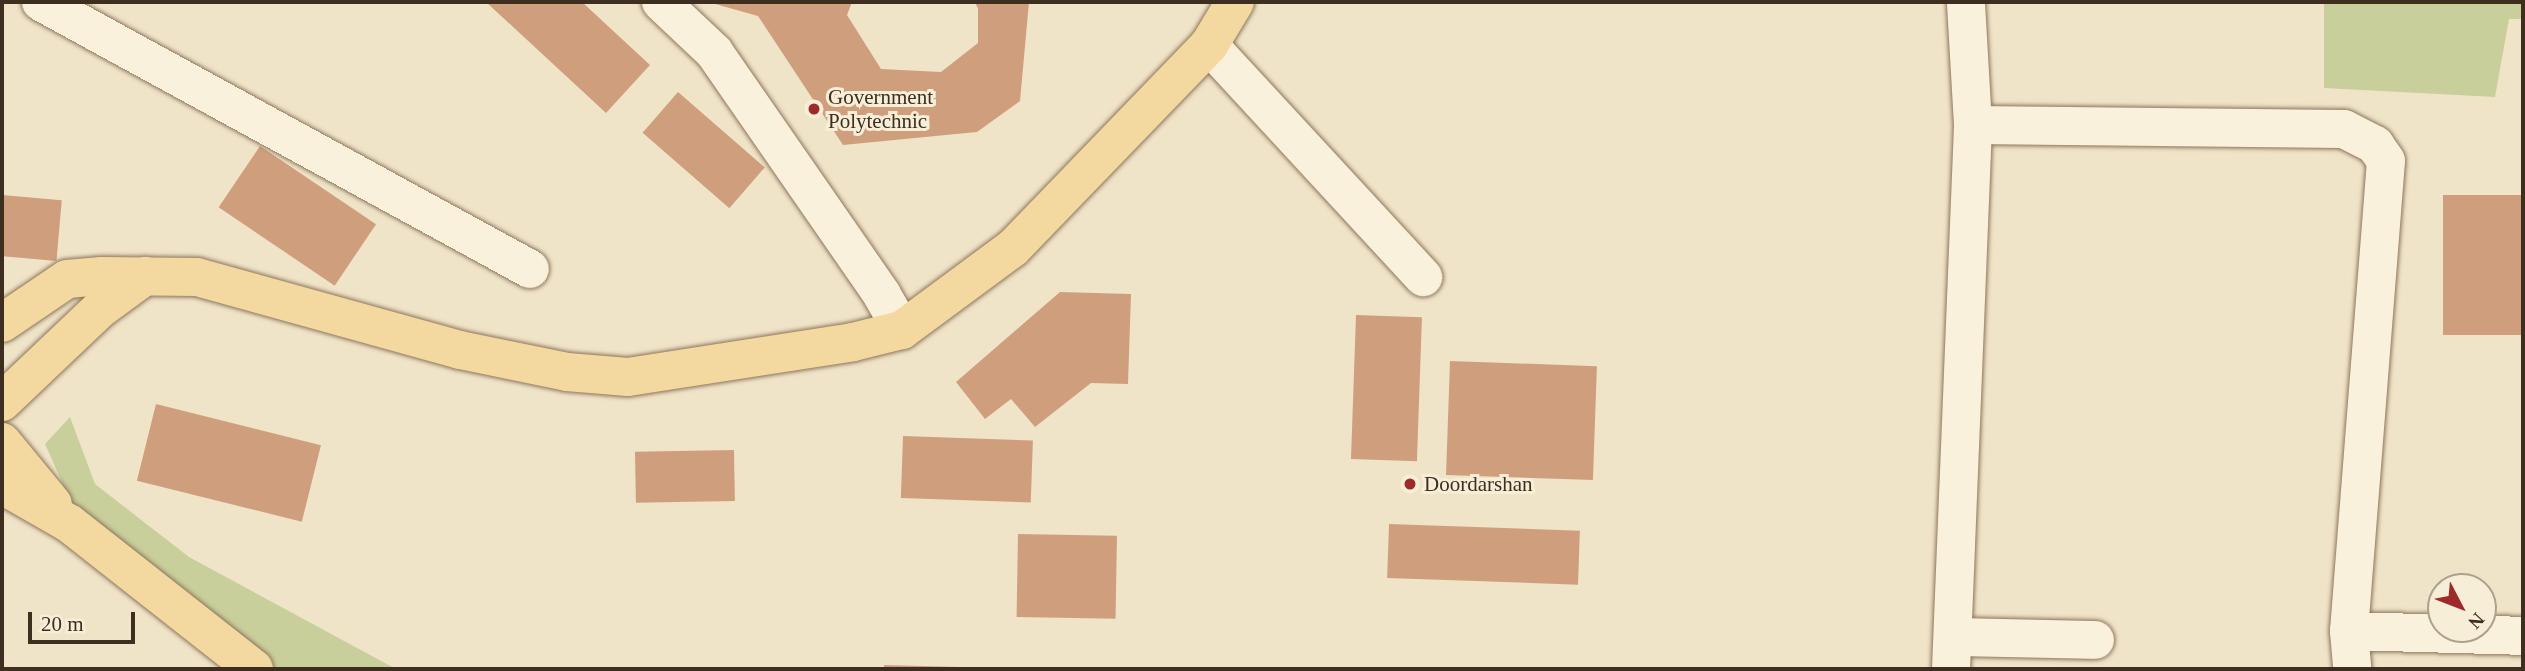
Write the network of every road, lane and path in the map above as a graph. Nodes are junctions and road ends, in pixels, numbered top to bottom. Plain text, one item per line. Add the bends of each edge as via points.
1 (41, 2) edge
2 (661, 2) edge
3 (1235, 2) edge
4 (1966, 2) edge
5 (1209, 45) junction
6 (1973, 125) junction
7 (530, 269) dead end
8 (145, 276) junction
9 (1423, 277) dead end
10 (2, 323) edge
11 (902, 330) junction
12 (2, 402) edge
13 (2, 442) edge
14 (2, 485) edge
15 (71, 524) junction
16 (2349, 631) junction
17 (2523, 636) edge
18 (2095, 640) dead end
19 (1952, 653) edge
20 (254, 669) edge
21 (2352, 669) edge

1 - 7 street
2 - 11 street via 714,52
3 - 5 main road
4 - 6 street
5 - 9 street
5 - 11 main road via 1013,248
6 - 16 street via 2344,129 2375,145 2386,162
6 - 19 street
8 - 10 main road via 67,279
8 - 11 main road via 197,277 460,350 567,372 628,377 853,342
8 - 12 main road via 100,309
13 - 15 main road
14 - 15 main road
15 - 20 main road
16 - 17 street
16 - 21 street
18 - 19 street

